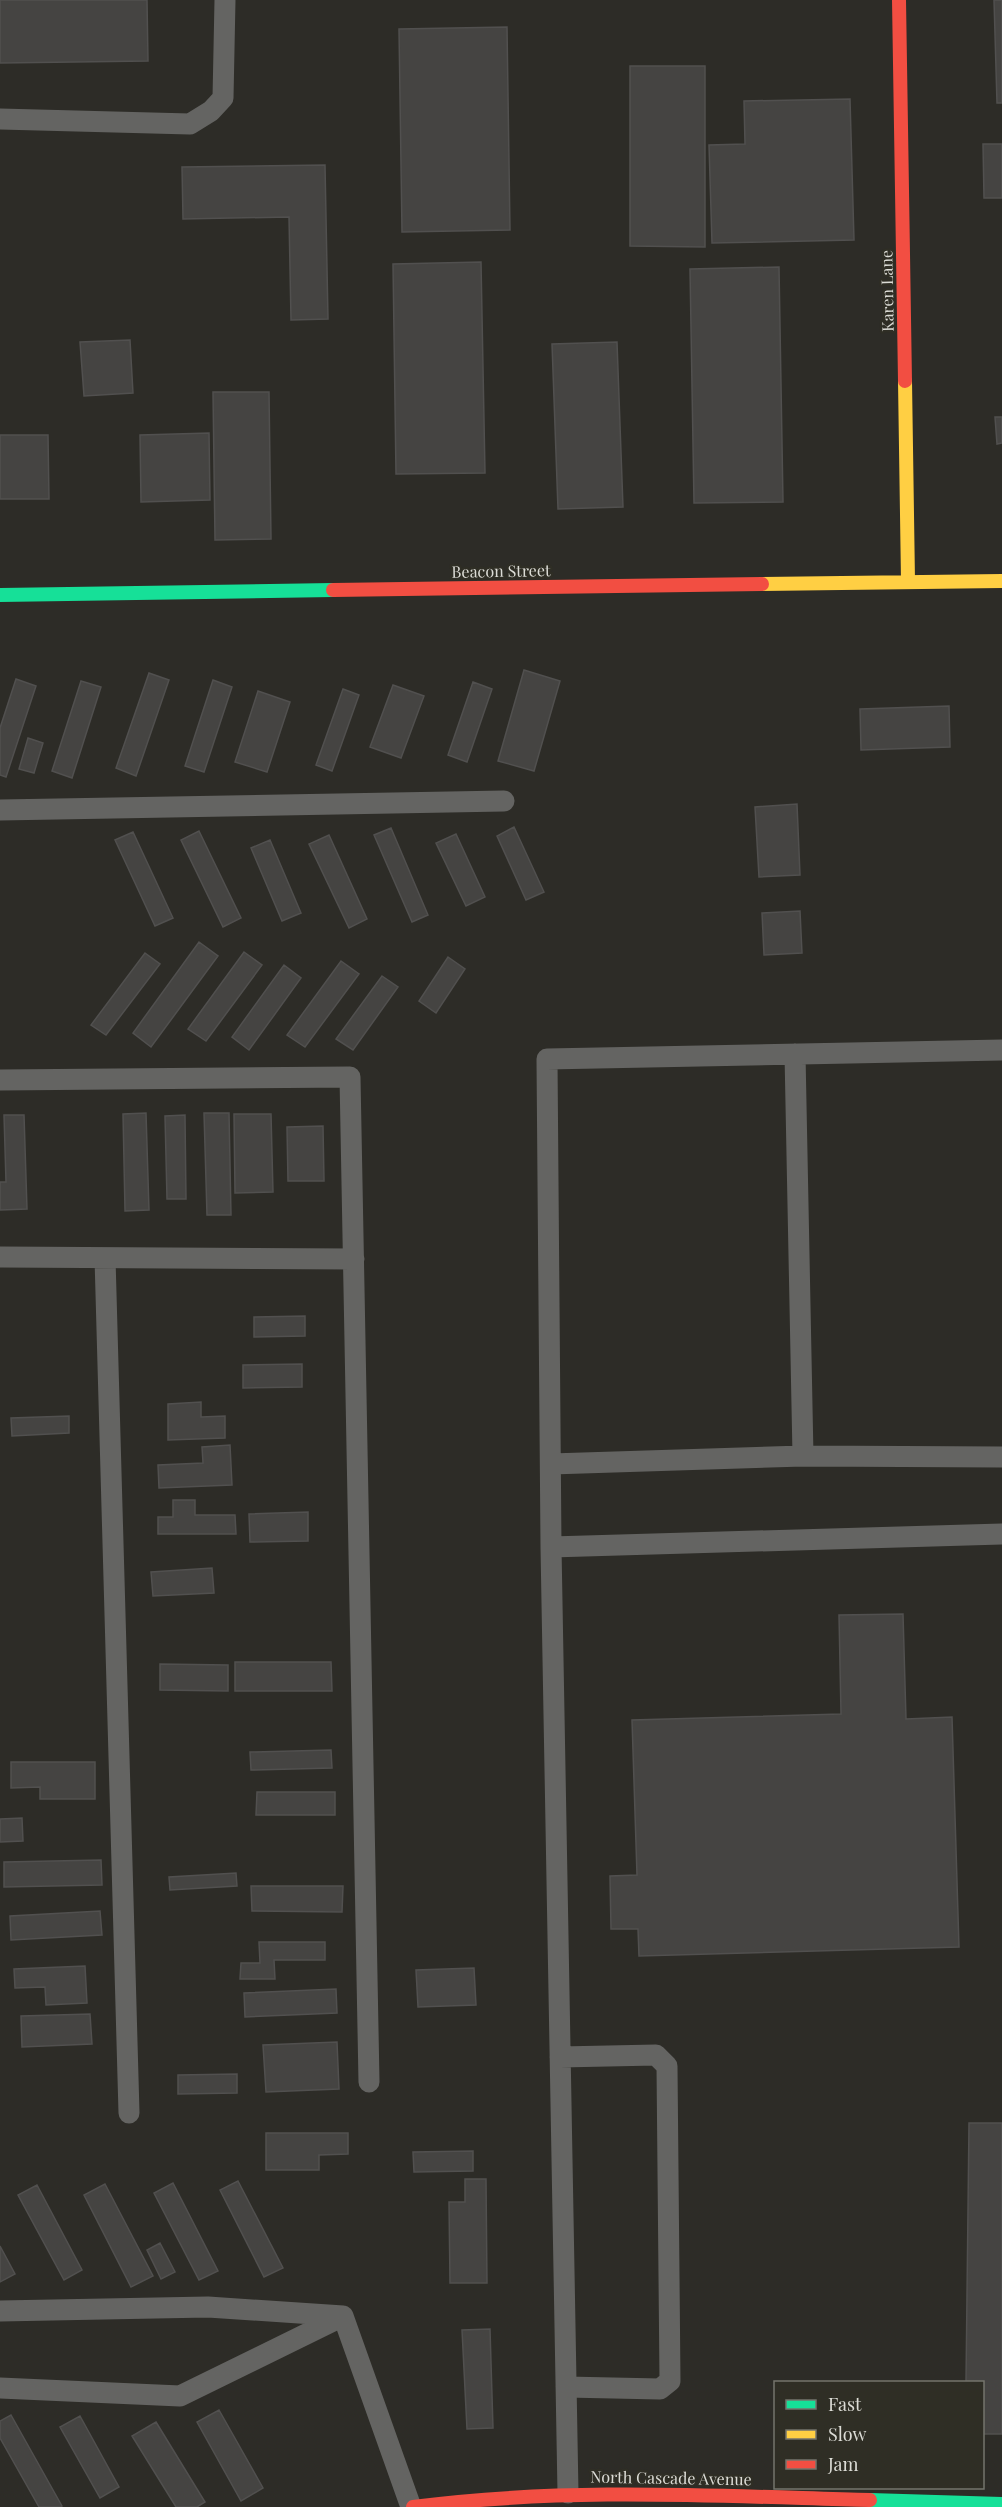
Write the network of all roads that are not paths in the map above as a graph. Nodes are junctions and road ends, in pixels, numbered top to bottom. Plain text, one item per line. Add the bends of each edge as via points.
1 (225, 0) edge
2 (899, 0) edge
3 (0, 119) edge
4 (908, 581) junction
5 (1002, 581) edge
6 (0, 595) edge
7 (504, 801) dead end
8 (0, 810) edge
9 (1002, 1050) edge
10 (795, 1054) junction
11 (0, 1080) edge
12 (0, 1257) edge
13 (105, 1258) junction
14 (354, 1259) junction
15 (802, 1456) junction
16 (1002, 1457) edge
17 (551, 1464) junction
18 (1002, 1534) edge
19 (551, 1546) junction
20 (560, 2057) junction
21 (369, 2082) dead end
22 (129, 2113) dead end
23 (0, 2311) edge
24 (344, 2316) junction
25 (566, 2387) junction
26 (0, 2388) edge
27 (568, 2493) junction
28 (597, 2500) edge
29 (532, 2501) edge
30 (913, 2504) edge
31 (1002, 2504) edge
32 (412, 2507) edge

1 - 3 lane via 223,98 190,124
2 - 4 street, Karen Lane
4 - 5 street, Beacon Street
4 - 6 street, Beacon Street
7 - 8 lane
9 - 10 lane
10 - 15 lane
10 - 17 lane via 547,1059
11 - 14 lane via 350,1077
12 - 13 lane
13 - 14 lane
13 - 22 lane
14 - 21 lane
15 - 16 lane
15 - 17 lane
17 - 19 lane
18 - 19 lane
19 - 20 lane
20 - 25 lane
20 - 25 lane via 656,2055 667,2066 670,2381 660,2389
23 - 24 lane via 208,2307
24 - 26 lane via 180,2396
24 - 32 lane
25 - 27 lane
27 - 28 street, North Cascade Avenue
27 - 29 street, North Cascade Avenue
28 - 30 street, North Cascade Avenue
29 - 32 street, North Cascade Avenue via 473,2499
30 - 31 street, North Cascade Avenue

